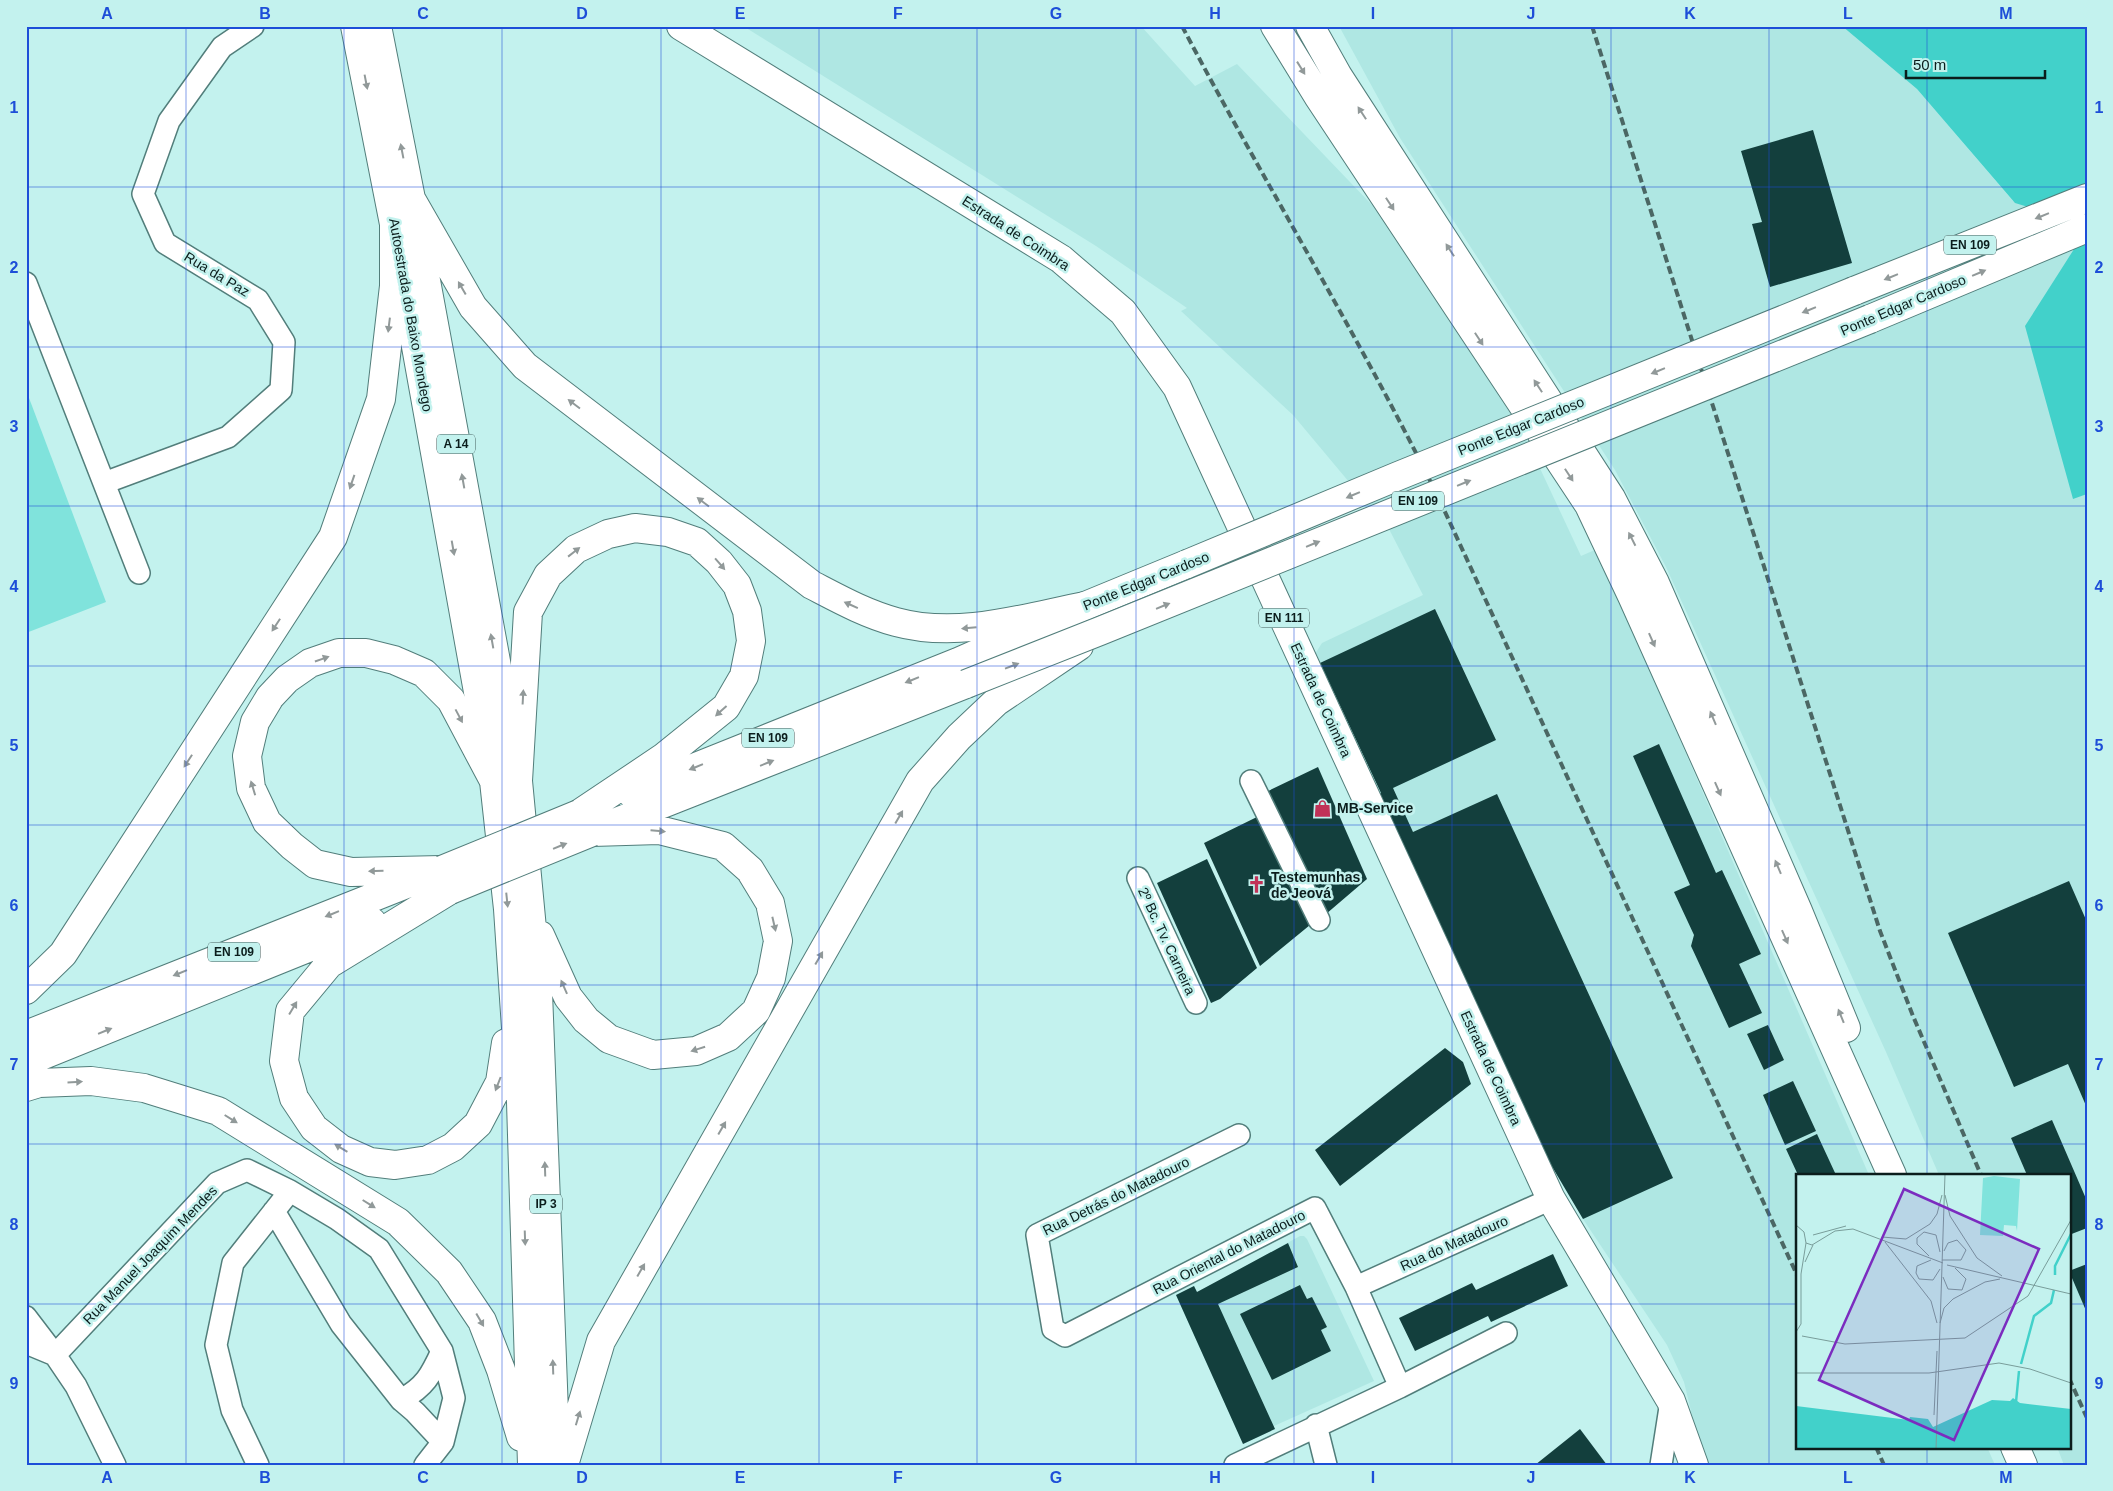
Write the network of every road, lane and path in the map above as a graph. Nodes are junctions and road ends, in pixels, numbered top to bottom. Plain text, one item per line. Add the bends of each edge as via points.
1 (253, 26) edge
2 (355, 26) edge
3 (681, 26) edge
4 (1275, 26) edge
5 (1310, 26) edge
6 (373, 44) edge
7 (2087, 198) edge
8 (411, 199) junction
9 (394, 224) junction
10 (2087, 228) edge
11 (26, 283) edge
12 (104, 483) junction
13 (139, 573) dead end
14 (1644, 589) junction
15 (1085, 606) junction
16 (1100, 631) junction
17 (962, 673) junction
18 (506, 781) junction
19 (1251, 781) dead end
20 (585, 823) junction
21 (1138, 878) dead end
22 (446, 880) junction
23 (532, 917) junction
24 (1320, 920) dead end
25 (514, 985) junction
26 (26, 990) edge
27 (1196, 1003) dead end
28 (26, 1034) edge
29 (26, 1062) edge
30 (26, 1087) edge
31 (1239, 1135) dead end
32 (1892, 1174) edge
33 (1906, 1174) edge
34 (290, 1191) junction
35 (1551, 1200) junction
36 (274, 1210) junction
37 (1356, 1287) junction
38 (26, 1317) edge
39 (1506, 1333) dead end
40 (1064, 1336) joint
41 (26, 1343) edge
42 (442, 1351) junction
43 (55, 1355) junction
44 (1400, 1387) junction
45 (401, 1400) junction
46 (1671, 1401) junction
47 (1316, 1425) junction
48 (443, 1442) junction
49 (115, 1465) edge
50 (258, 1465) edge
51 (425, 1465) edge
52 (527, 1465) edge
53 (532, 1465) edge
54 (556, 1465) edge
55 (564, 1465) edge
56 (1235, 1465) edge
57 (1326, 1465) edge
58 (1661, 1465) edge
59 (1678, 1465) edge
60 (1694, 1465) edge

1 - 12 street, Rua da Paz via 222,47 169,120 144,194 165,243 258,300 284,342 281,390 228,437
2 - 6 main road, Autoestrada do Baixo Mondego / A 14
3 - 35 main road, Estrada de Coimbra / EN 111 via 1061,259 1123,312 1177,387
4 -> 14 main road
14 -> 5 main road via 1611,498 1338,76
8 -> 6 main road, Autoestrada do Baixo Mondego / A 14
6 -> 9 main road, Autoestrada do Baixo Mondego / A 14
7 -> 15 main road, Ponte Edgar Cardoso / EN 109, bridge via 1407,472
15 -> 8 main road via 970,628 933,629 896,622 850,605 812,585 525,366 473,307
18 -> 8 main road, Autoestrada do Baixo Mondego / A 14
9 -> 18 main road, Autoestrada do Baixo Mondego / A 14
9 -> 26 main road via 394,286 381,399 333,538 63,954
16 -> 10 main road, Ponte Edgar Cardoso / EN 109, bridge
11 - 12 street
12 - 13 street
14 -> 32 main road
33 -> 14 main road via 1794,902
15 - 17 main road, Ponte Edgar Cardoso / EN 109
17 -> 16 main road, Ponte Edgar Cardoso / EN 109, bridge
55 -> 16 main road, bridge via 601,1341 920,781 958,737 996,702
17 - 20 main road, EN 109
18 -> 20 main road via 528,612 548,575 576,549 608,534 635,528 668,532 697,542 719,562 736,584 747,611 751,641 744,676 726,707
22 -> 18 main road via 351,872 315,864 267,822 251,788 247,756 255,722 270,697 287,679 310,663 338,654 366,653 394,660 424,673 451,700
18 - 23 main road, IP 3
18 -> 25 main road, IP 3
19 - 24 street
20 - 22 main road, EN 109, bridge
20 -> 23 main road via 658,830 723,846 750,870 770,903 778,941 771,978 756,1011 728,1037 696,1051 653,1055 609,1039 586,1020 568,997
21 - 27 street, 2º Bc. Tv. Carneira
25 -> 22 main road via 500,1082 478,1124 453,1147 428,1160 395,1166 370,1162 341,1149 314,1128 294,1098 284,1061 290,1011 328,964
22 -> 28 main road, EN 109
29 -> 22 main road, EN 109
54 -> 23 main road, IP 3 via 538,992
25 -> 53 main road, IP 3
30 -> 52 main road via 91,1081 135,1086 218,1111 398,1222 449,1272 482,1322 518,1421
31 - 40 street, Rua Detrás do Matadouro via 1037,1235 1053,1329
34 - 36 street
34 - 42 street, Rua Manuel Joaquim Mendes via 379,1249
34 - 43 street, Rua Manuel Joaquim Mendes via 247,1170 217,1183
35 - 37 street, Rua do Matadouro
35 - 46 main road, Estrada de Coimbra / EN 111
36 - 45 street via 340,1324
36 - 50 street via 233,1263 216,1345 232,1410
37 - 40 street, Rua Oriental do Matadouro via 1315,1208
37 - 44 street
38 - 43 street
39 - 44 street
41 - 43 street
42 - 45 street via 431,1375 417,1391
42 - 48 street, Rua Manuel Joaquim Mendes via 454,1398
43 - 49 street via 76,1386
44 - 47 street
45 - 48 street
46 - 58 street
46 - 59 main road, EN 111
46 - 60 main road, EN 111
47 - 56 street
47 - 57 street
48 - 51 street

